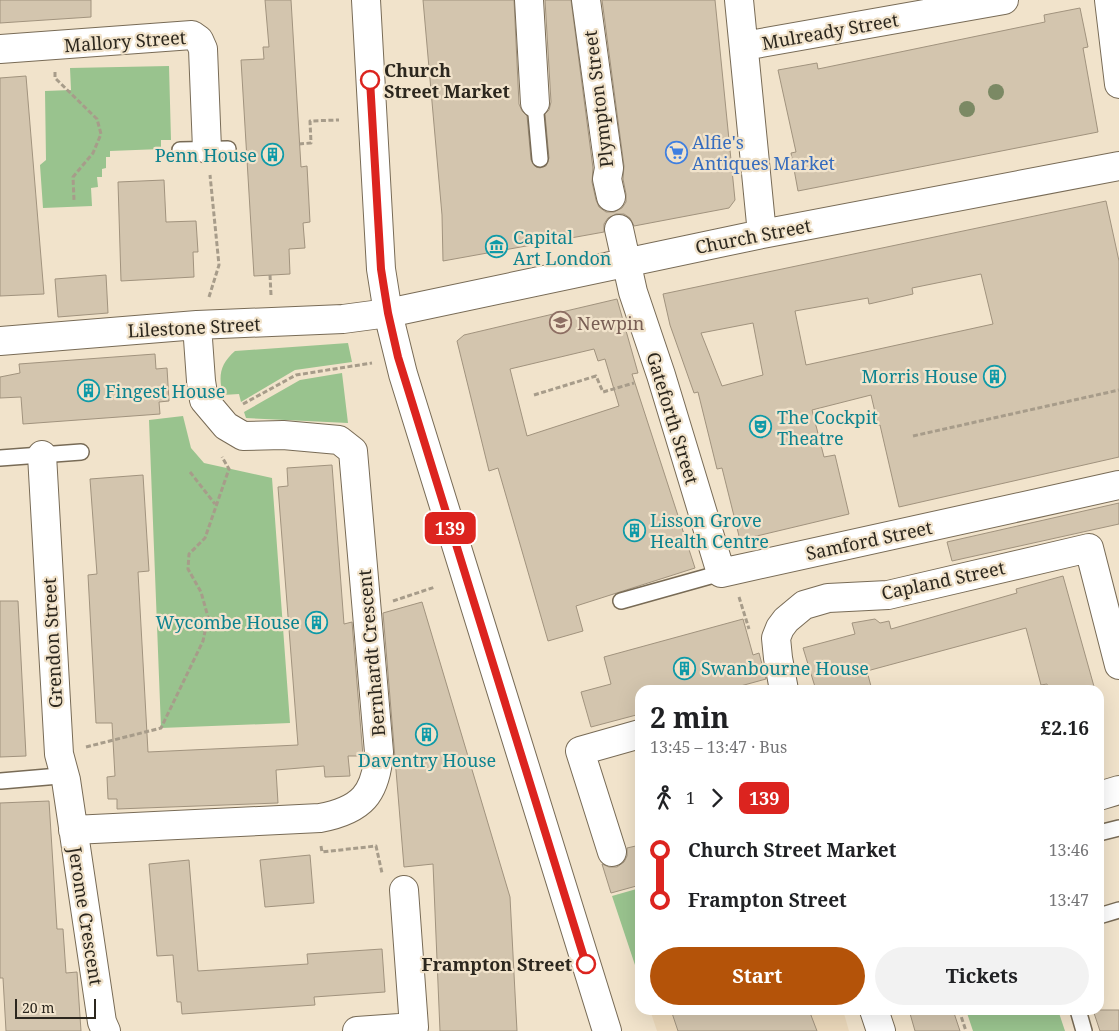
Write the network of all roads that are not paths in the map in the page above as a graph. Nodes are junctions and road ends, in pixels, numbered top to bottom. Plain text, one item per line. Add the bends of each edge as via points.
1 (366, 0) edge
2 (530, 0) edge
3 (586, 0) edge
4 (739, 0) edge
5 (1004, 0) edge
6 (1109, 0) edge
7 (952, 5) edge
8 (744, 46) junction
9 (0, 49) edge
10 (1119, 84) edge
11 (535, 103) joint
12 (205, 150) road end
13 (540, 158) dead end
14 (1119, 166) edge
15 (611, 197) dead end
16 (619, 229) dead end
17 (762, 234) junction
18 (626, 262) junction
19 (388, 313) junction
20 (197, 325) junction
21 (0, 341) edge
22 (81, 452) dead end
23 (42, 455) junction
24 (0, 458) edge
25 (1119, 485) edge
26 (721, 573) junction
27 (621, 601) dead end
28 (1119, 665) edge
29 (783, 685) edge
30 (635, 735) edge
31 (66, 780) junction
32 (1, 781) edge
33 (1119, 790) edge
34 (1104, 794) edge
35 (1119, 828) edge
36 (73, 830) junction
37 (1104, 832) edge
38 (612, 852) dead end
39 (404, 890) road end
40 (1119, 910) edge
41 (1104, 914) edge
42 (876, 1015) edge
43 (1079, 1015) edge
44 (106, 1031) edge
45 (357, 1031) edge
46 (607, 1031) edge
47 (881, 1031) edge
48 (1084, 1031) edge

1 - 19 street via 379,251
2 - 11 street
3 - 15 street, Plympton Street
4 - 8 street
5 - 7 street, Mulready Street
6 - 10 street
7 - 8 street, Mulready Street
8 - 17 street
9 - 12 street, Mallory Street via 192,35 203,49
11 - 13 lane
14 - 17 street, Church Street
16 - 18 street
17 - 18 street, Church Street
18 - 19 street, Church Street
18 - 26 street, Gateforth Street
19 - 20 street, Lilestone Street via 343,319
19 - 46 street via 403,374
20 - 21 street, Lilestone Street
20 - 36 street, Bernhardt Crescent via 204,400 226,426 243,436 339,440 353,450 380,752 378,770 368,794 354,806 340,814 320,818
22 - 23 lane
23 - 24 lane
23 - 31 street, Grendon Street via 59,754
25 - 26 street, Samford Street
26 - 27 lane, Samford Street
28 - 29 street, Capland Street via 1088,548 888,594 841,596 804,605 786,620 776,638
30 - 38 street via 580,751
31 - 32 lane via 59,776
31 - 36 street, Grendon Street
33 - 34 street
35 - 37 lane
36 - 44 street, Jerome Crescent
39 - 45 street via 414,1027
40 - 41 lane
42 - 47 street
43 - 48 lane

